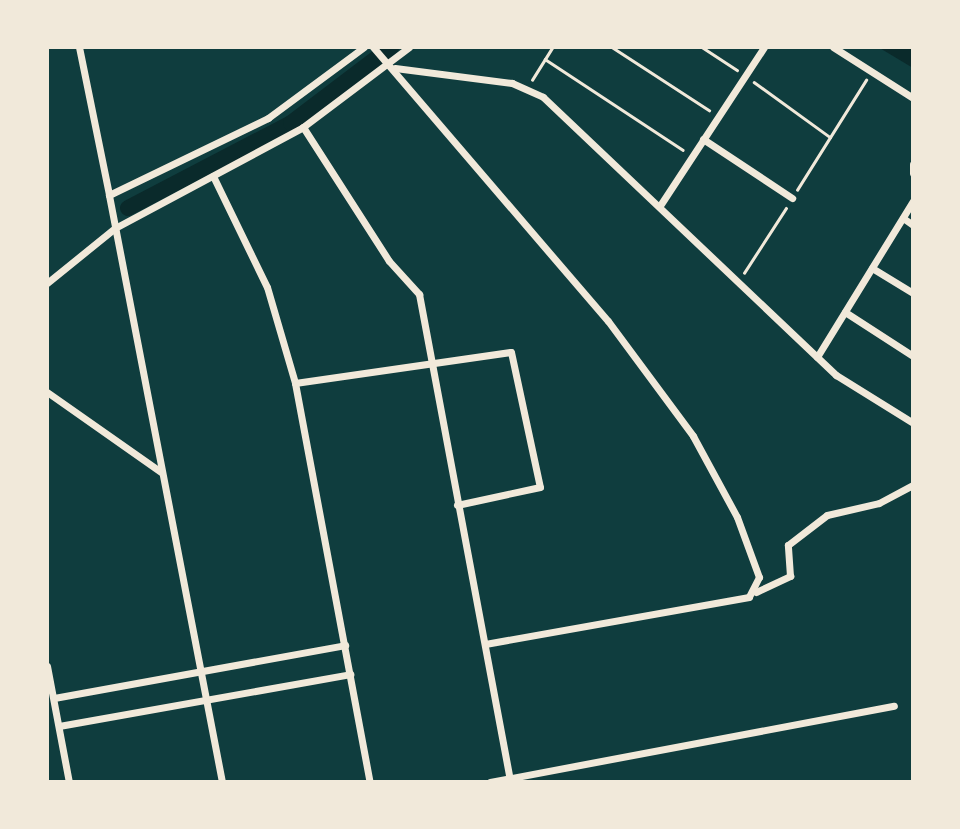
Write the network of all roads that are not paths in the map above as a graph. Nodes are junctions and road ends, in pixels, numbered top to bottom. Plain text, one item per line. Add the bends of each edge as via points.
1 (79, 47) edge
2 (364, 47) edge
3 (409, 47) edge
4 (764, 47) edge
5 (833, 47) edge
6 (374, 48) edge
7 (390, 64) junction
8 (913, 98) edge
9 (303, 127) junction
10 (704, 139) junction
11 (913, 164) edge
12 (913, 173) edge
13 (213, 176) junction
14 (109, 195) junction
15 (792, 198) road end
16 (913, 201) edge
17 (661, 204) junction
18 (903, 218) junction
19 (913, 225) edge
20 (115, 228) junction
21 (872, 268) junction
22 (47, 283) edge
23 (913, 293) edge
24 (845, 312) junction
25 (913, 356) edge
26 (817, 357) junction
27 (431, 360) junction
28 (295, 383) junction
29 (47, 392) edge
30 (913, 423) edge
31 (161, 472) junction
32 (913, 485) edge
33 (457, 505) junction
34 (752, 594) junction
35 (485, 644) junction
36 (345, 645) junction
37 (47, 666) edge
38 (199, 671) junction
39 (350, 674) junction
40 (54, 698) junction
41 (204, 701) junction
42 (894, 706) dead end
43 (59, 726) junction
44 (509, 780) edge
45 (69, 782) edge
46 (222, 782) edge
47 (370, 782) edge
48 (489, 782) edge

1 - 14 street
2 - 14 street via 268,118
3 - 7 street
4 - 10 street
5 - 8 street
6 - 7 street
7 - 9 street
7 - 17 street via 527,88
7 - 34 street via 608,321 693,436 737,517 759,576
9 - 13 street
9 - 27 street via 389,261 419,294
10 - 15 street
10 - 17 street
11 - 12 street
13 - 20 street
13 - 28 street via 267,287
14 - 20 street
16 - 18 street
17 - 26 street
18 - 19 street
18 - 21 street
20 - 22 street
20 - 31 street
21 - 23 street
21 - 24 street
24 - 25 street
24 - 26 street
26 - 30 street
27 - 28 street
27 - 33 street
27 - 33 street via 511,352 542,474 536,490
28 - 36 street
29 - 31 street
31 - 38 street
32 - 34 street via 878,503 827,515 790,542 790,576
33 - 35 street
34 - 35 street
35 - 44 street
36 - 38 street
36 - 39 street
37 - 40 street
38 - 40 street
38 - 41 street
39 - 41 street
39 - 47 street
40 - 43 street
41 - 43 street
41 - 46 street
42 - 44 street
43 - 45 street
44 - 48 street

